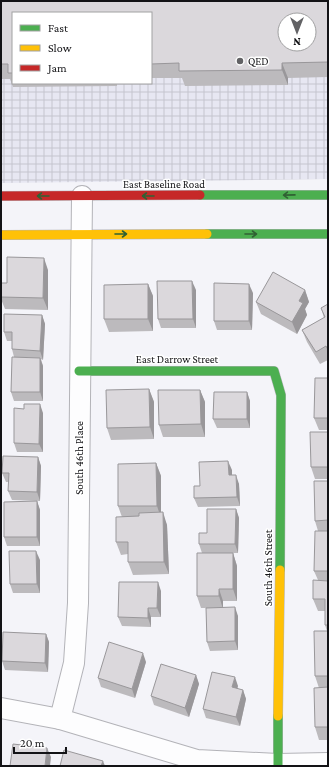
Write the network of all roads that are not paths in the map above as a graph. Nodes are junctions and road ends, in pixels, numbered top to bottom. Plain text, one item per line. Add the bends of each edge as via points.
1 (328, 194) edge
2 (1, 196) edge
3 (82, 196) junction
4 (82, 234) junction
5 (328, 234) edge
6 (1, 235) edge
7 (80, 371) junction
8 (274, 371) joint
9 (1, 708) edge
10 (60, 719) junction
11 (328, 763) edge
12 (278, 765) edge

1 -> 3 main road, East Baseline Road
3 -> 2 main road, East Baseline Road
3 - 4 street, South 46th Place
4 -> 5 main road
4 - 6 main road
4 - 7 street, South 46th Place
7 - 8 main road, East Darrow Street
7 - 10 street, South 46th Place via 78,603 74,663
8 - 12 main road, South 46th Street via 281,395
9 - 10 street
10 - 12 street via 197,760
11 - 12 street

